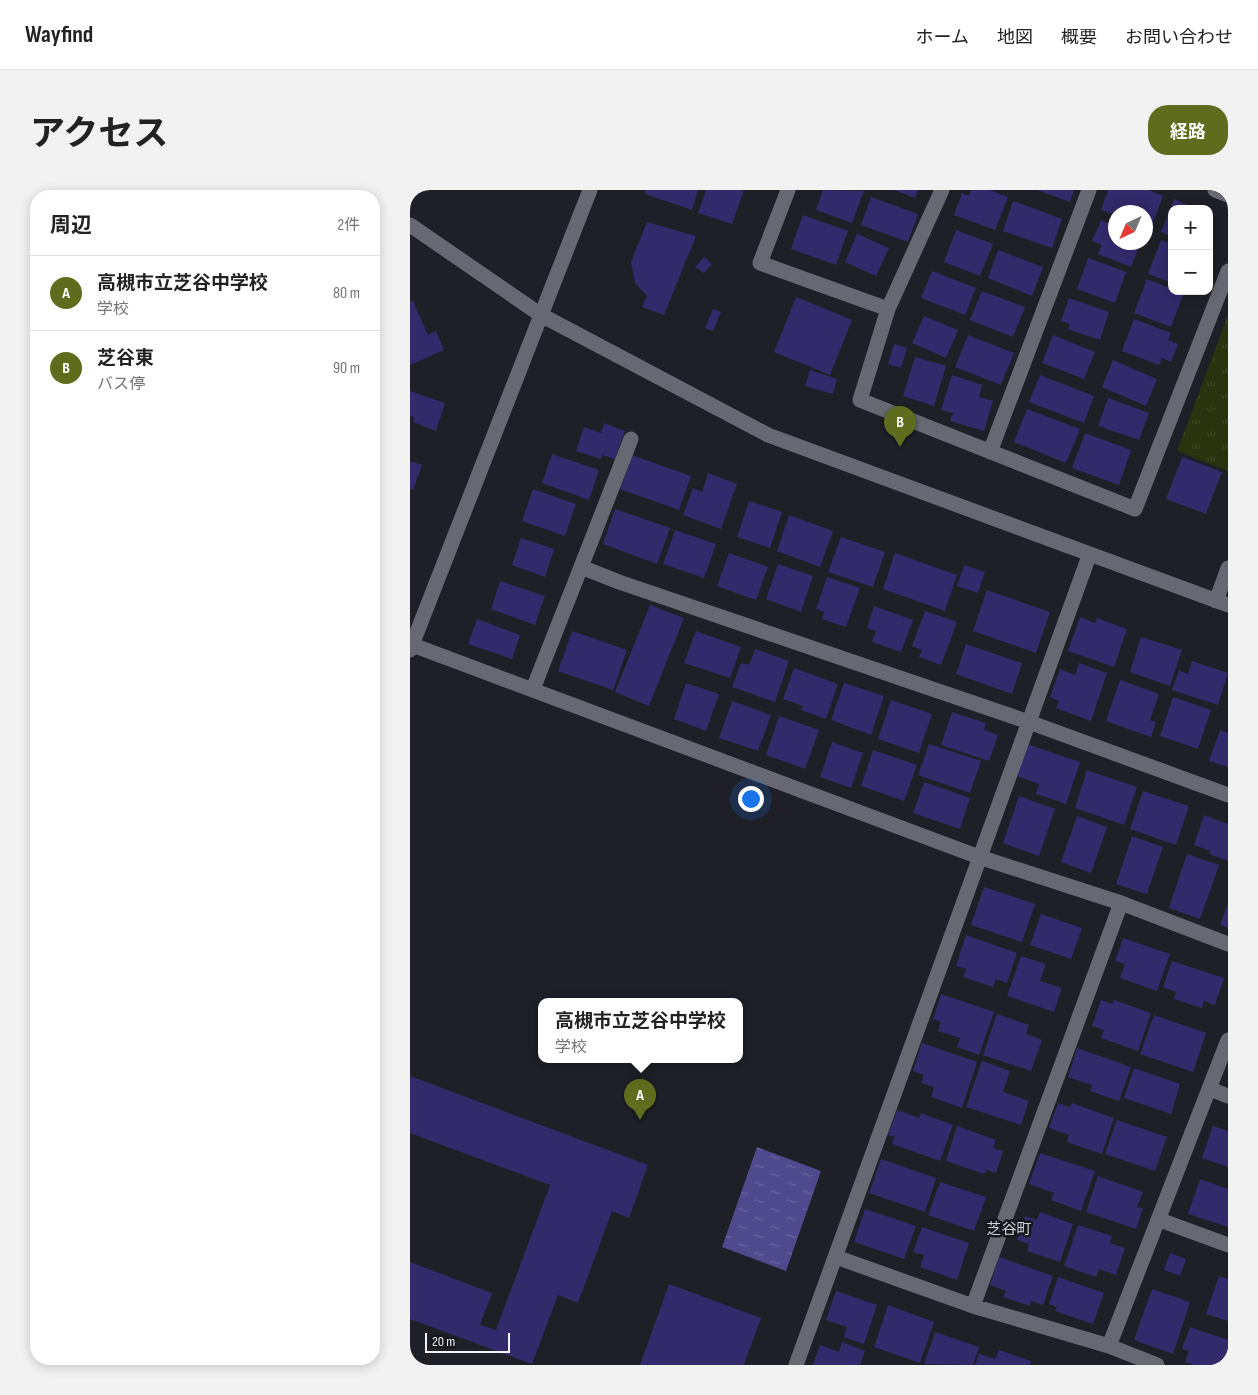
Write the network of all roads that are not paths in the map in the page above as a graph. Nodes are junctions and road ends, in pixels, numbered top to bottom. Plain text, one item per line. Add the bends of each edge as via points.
1 (590, 190) edge
2 (788, 190) edge
3 (942, 190) edge
4 (1088, 190) edge
5 (1215, 190) edge
6 (1228, 195) edge
7 (410, 225) edge
8 (1228, 271) edge
9 (888, 309) junction
10 (541, 315) junction
11 (631, 439) dead end
12 (990, 452) junction
13 (1089, 556) junction
14 (581, 568) junction
15 (1228, 568) edge
16 (1222, 603) edge
17 (411, 646) edge
18 (533, 689) junction
19 (1029, 722) junction
20 (1228, 794) edge
21 (980, 857) junction
22 (1121, 903) junction
23 (1228, 944) edge
24 (1228, 1040) edge
25 (1210, 1089) junction
26 (1228, 1096) edge
27 (1160, 1220) junction
28 (1228, 1245) edge
29 (836, 1257) junction
30 (973, 1306) junction
31 (1109, 1346) junction
32 (796, 1365) edge
33 (1157, 1365) edge

1 - 10 street
2 - 9 street via 760,263
3 - 9 street
4 - 12 street
5 - 6 street
7 - 10 street
8 - 12 street via 1135,509
9 - 12 street via 860,400
10 - 13 street via 768,435
10 - 17 street
11 - 14 street
13 - 16 street
13 - 19 street
14 - 18 street
14 - 19 street
15 - 16 street
17 - 18 street
18 - 21 street
19 - 20 street
19 - 21 street
21 - 22 street
21 - 29 street
22 - 23 street
22 - 30 street
24 - 25 street
25 - 26 street
25 - 27 street
27 - 28 street
27 - 31 street
29 - 30 street
29 - 32 street
30 - 31 street
31 - 33 street

